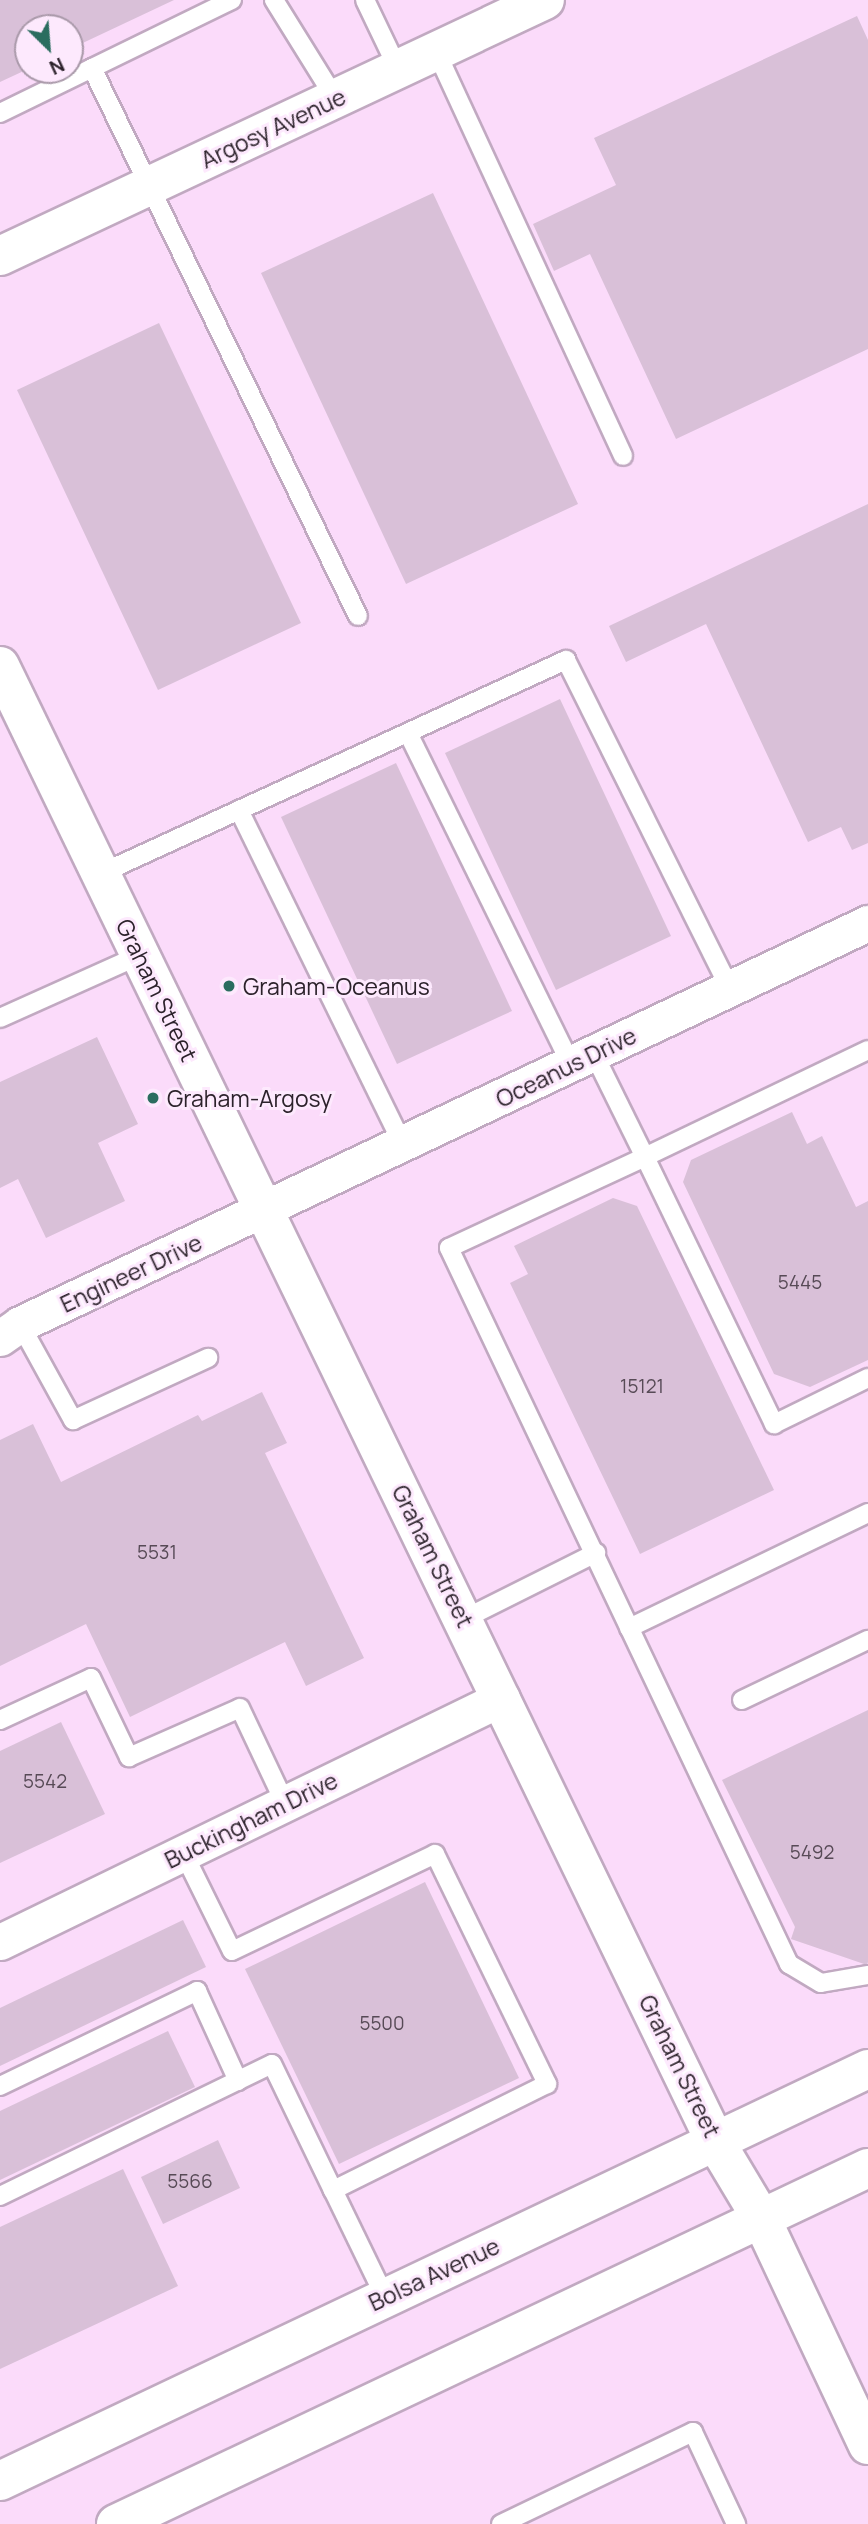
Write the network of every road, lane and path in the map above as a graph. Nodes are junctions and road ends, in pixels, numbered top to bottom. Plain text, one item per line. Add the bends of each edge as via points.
1 (232, 0) edge
2 (274, 0) edge
3 (365, 0) edge
4 (545, 0) edge
5 (436, 51) junction
6 (92, 68) junction
7 (398, 69) junction
8 (335, 98) junction
9 (0, 113) edge
10 (148, 186) junction
11 (0, 256) edge
12 (623, 456) dead end
13 (358, 615) dead end
14 (0, 666) edge
15 (408, 733) junction
16 (239, 810) junction
17 (100, 874) junction
18 (868, 923) edge
19 (141, 956) junction
20 (730, 989) junction
21 (0, 1018) edge
22 (868, 1050) edge
23 (583, 1059) junction
24 (403, 1145) junction
25 (645, 1157) junction
26 (264, 1212) junction
27 (10, 1331) edge
28 (208, 1358) dead end
29 (868, 1378) edge
30 (868, 1513) edge
31 (596, 1553) junction
32 (464, 1619) junction
33 (629, 1628) junction
34 (868, 1640) edge
35 (502, 1698) junction
36 (742, 1700) dead end
37 (0, 1720) edge
38 (285, 1803) junction
39 (183, 1852) junction
40 (0, 1942) edge
41 (868, 1975) edge
42 (868, 2070) edge
43 (238, 2081) junction
44 (0, 2086) edge
45 (715, 2141) junction
46 (868, 2168) edge
47 (333, 2190) junction
48 (0, 2196) edge
49 (761, 2218) junction
50 (385, 2297) junction
51 (868, 2445) edge
52 (0, 2481) edge
53 (116, 2524) edge
54 (501, 2524) edge
55 (736, 2524) edge

1 - 6 lane
2 - 8 lane
3 - 7 lane
4 - 5 street, Argosy Avenue
5 - 7 street, Argosy Avenue
5 - 12 lane
6 - 9 lane
6 - 10 lane
7 - 8 street, Argosy Avenue
8 - 10 street, Argosy Avenue
10 - 11 street, Argosy Avenue
10 - 13 lane
14 - 17 street, Graham Street
15 - 16 lane
15 - 20 lane via 566,660
15 - 23 lane
16 - 17 lane
16 - 24 lane
17 - 19 street, Graham Street
18 - 20 street, Oceanus Drive
19 - 21 lane
19 - 26 street, Graham Street
20 - 23 street, Oceanus Drive
22 - 25 lane
23 - 24 street, Oceanus Drive
23 - 25 lane
24 - 26 street, Oceanus Drive
25 - 29 lane via 774,1424
25 - 31 lane via 449,1248
26 - 27 street, Engineer Drive
26 - 32 street, Graham Street
27 - 28 lane via 73,1420
30 - 33 lane
31 - 32 lane
31 - 33 lane
32 - 35 street, Graham Street
33 - 41 lane via 789,1964 821,1983
34 - 36 lane
35 - 38 street, Buckingham Drive
35 - 45 street, Graham Street
37 - 38 lane via 91,1678 129,1757 240,1708
38 - 39 street, Buckingham Drive
39 - 40 street, Buckingham Drive
39 - 47 lane via 232,1951 435,1854 547,2084
42 - 45 street, Bolsa Avenue
43 - 44 lane via 197,1991
43 - 47 lane via 272,2064
43 - 48 lane
45 - 49 street, Graham Street
45 - 50 street, Bolsa Avenue
46 - 49 street
47 - 50 lane
49 - 51 street, Graham Street
49 - 53 street
50 - 52 street, Bolsa Avenue
54 - 55 lane via 692,2432

